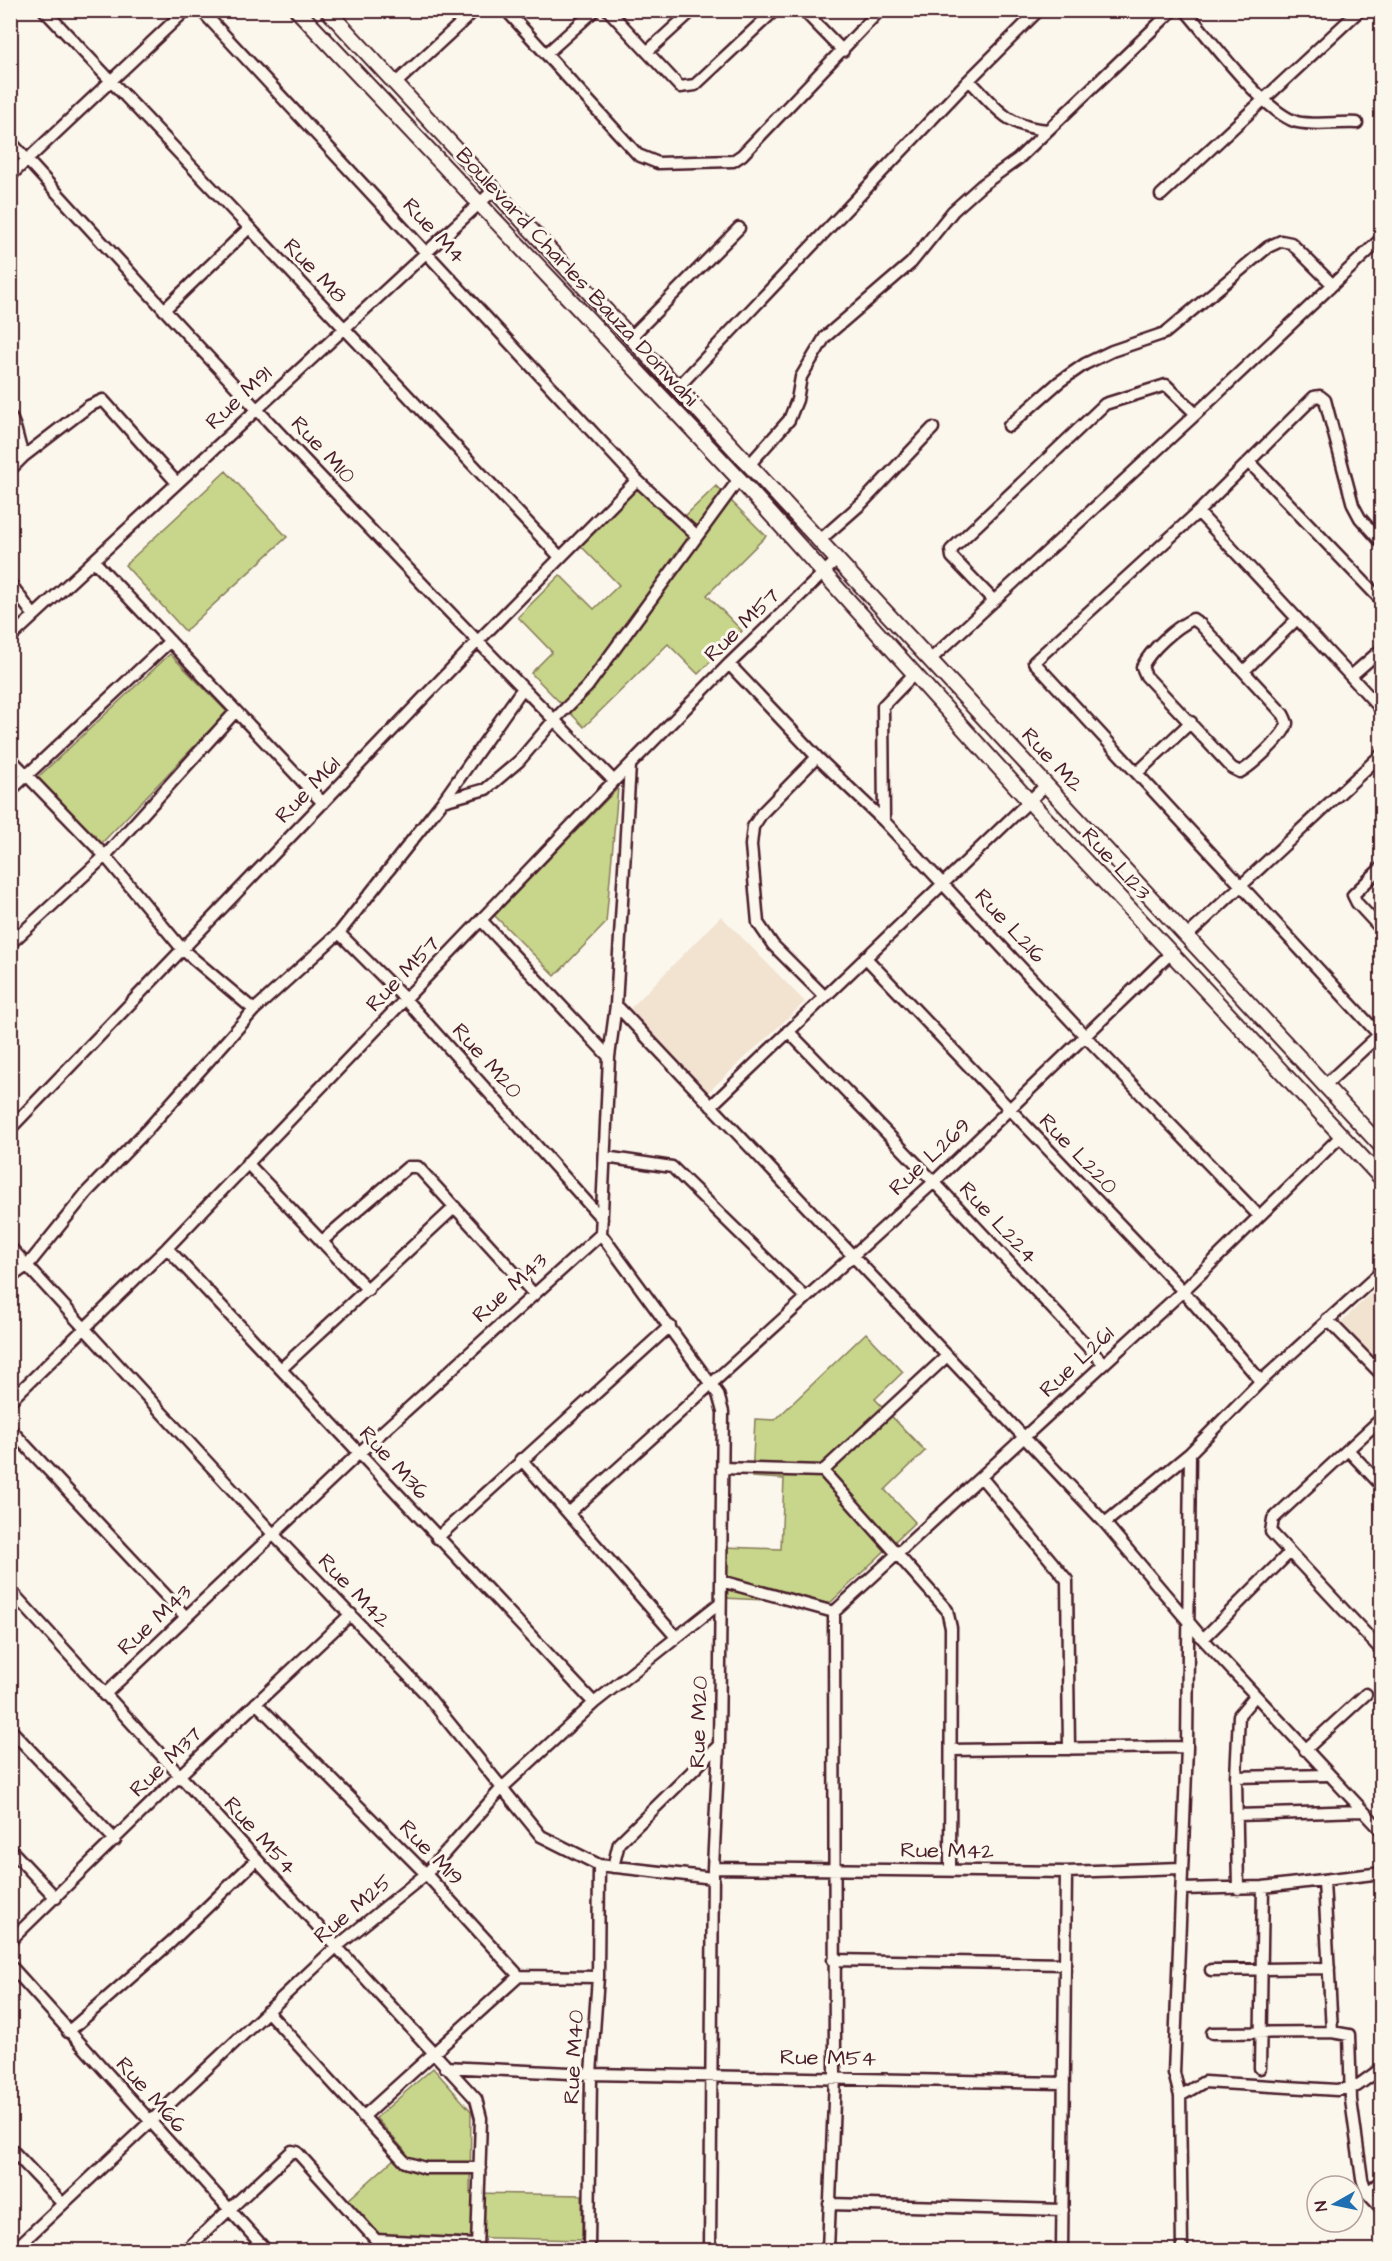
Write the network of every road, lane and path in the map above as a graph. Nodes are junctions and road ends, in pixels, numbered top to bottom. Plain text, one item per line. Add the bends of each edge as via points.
1 (44, 10) edge
2 (186, 10) edge
3 (201, 10) edge
4 (297, 10) edge
5 (327, 10) edge
6 (476, 10) edge
7 (506, 10) edge
8 (595, 10) edge
9 (608, 10) edge
10 (693, 10) edge
11 (775, 10) edge
12 (803, 10) edge
13 (880, 10) edge
14 (1040, 10) edge
15 (1173, 10) edge
16 (1185, 10) edge
17 (1360, 10) edge
18 (843, 51) junction
19 (647, 52) junction
20 (546, 54) junction
21 (969, 80) junction
22 (110, 82) junction
23 (396, 83) junction
24 (1262, 99) junction
25 (1357, 123) dead end
26 (1048, 130) junction
27 (10, 141) edge
28 (28, 160) junction
29 (10, 176) edge
30 (495, 189) junction
31 (1161, 195) dead end
32 (478, 203) junction
33 (739, 228) dead end
34 (248, 229) junction
35 (1382, 238) edge
36 (427, 252) junction
37 (1332, 284) junction
38 (164, 310) junction
39 (344, 328) junction
40 (630, 338) junction
41 (678, 387) junction
42 (257, 408) junction
43 (1196, 414) junction
44 (10, 416) edge
45 (1009, 426) dead end
46 (933, 428) dead end
47 (24, 456) junction
48 (1250, 462) junction
49 (750, 464) junction
50 (10, 470) edge
51 (739, 479) junction
52 (637, 480) junction
53 (177, 483) junction
54 (1198, 512) junction
55 (696, 535) junction
56 (820, 540) junction
57 (1382, 543) edge
58 (560, 557) junction
59 (838, 560) junction
60 (94, 561) junction
61 (824, 574) junction
62 (10, 583) edge
63 (1382, 601) edge
64 (994, 602) junction
65 (34, 616) junction
66 (1296, 620) junction
67 (10, 638) edge
68 (170, 641) junction
69 (477, 642) junction
70 (1382, 649) edge
71 (931, 659) junction
72 (729, 664) junction
73 (1244, 671) junction
74 (914, 674) junction
75 (1351, 676) junction
76 (523, 688) junction
77 (1382, 710) edge
78 (236, 711) junction
79 (554, 720) junction
80 (1191, 722) junction
81 (1382, 754) edge
82 (817, 757) junction
83 (10, 758) edge
84 (630, 765) junction
85 (1137, 773) junction
86 (27, 775) junction
87 (614, 781) junction
88 (1046, 785) junction
89 (10, 791) edge
90 (443, 801) junction
91 (1029, 801) junction
92 (323, 802) junction
93 (884, 821) junction
94 (105, 856) junction
95 (1382, 867) edge
96 (944, 883) junction
97 (1240, 884) junction
98 (482, 921) junction
99 (1382, 930) edge
100 (339, 933) junction
101 (1186, 937) junction
102 (10, 944) edge
103 (183, 950) junction
104 (1171, 953) junction
105 (865, 957) junction
106 (824, 996) junction
107 (406, 1000) junction
108 (616, 1005) junction
109 (254, 1010) junction
110 (788, 1031) junction
111 (1380, 1035) edge
112 (1086, 1037) junction
113 (609, 1057) junction
114 (1324, 1086) junction
115 (711, 1106) junction
116 (1009, 1110) junction
117 (10, 1129) edge
118 (1341, 1136) junction
119 (1382, 1147) edge
120 (605, 1157) junction
121 (247, 1163) junction
122 (1382, 1179) edge
123 (934, 1182) junction
124 (455, 1207) junction
125 (1260, 1216) junction
126 (602, 1219) junction
127 (601, 1234) junction
128 (321, 1242) junction
129 (10, 1246) edge
130 (167, 1248) junction
131 (852, 1256) junction
132 (28, 1265) junction
133 (1382, 1270) edge
134 (10, 1278) edge
135 (368, 1290) junction
136 (1183, 1291) junction
137 (533, 1293) junction
138 (805, 1298) junction
139 (1327, 1319) junction
140 (670, 1326) junction
141 (84, 1327) junction
142 (947, 1356) junction
143 (1104, 1364) junction
144 (281, 1369) junction
145 (1382, 1375) edge
146 (1261, 1381) junction
147 (711, 1384) junction
148 (10, 1401) edge
149 (1382, 1418) edge
150 (10, 1429) edge
151 (1025, 1437) junction
152 (1348, 1451) junction
153 (1190, 1453) junction
154 (358, 1454) junction
155 (521, 1459) junction
156 (722, 1468) junction
157 (823, 1471) junction
158 (981, 1477) junction
159 (1382, 1486) edge
160 (570, 1512) junction
161 (1105, 1523) junction
162 (274, 1535) junction
163 (437, 1538) junction
164 (895, 1554) junction
165 (1288, 1554) junction
166 (721, 1581) junction
167 (10, 1590) edge
168 (720, 1603) junction
169 (834, 1612) junction
170 (351, 1614) junction
171 (186, 1617) junction
172 (1188, 1618) junction
173 (676, 1637) junction
174 (1203, 1639) junction
175 (1382, 1651) edge
176 (1366, 1694) dead end
177 (104, 1695) junction
178 (1255, 1696) junction
179 (256, 1703) junction
180 (594, 1703) junction
181 (10, 1729) edge
182 (719, 1745) junction
183 (1187, 1747) junction
184 (1069, 1749) junction
185 (951, 1750) junction
186 (1305, 1750) junction
187 (1327, 1775) junction
188 (179, 1776) junction
189 (1236, 1777) junction
190 (502, 1788) junction
191 (1361, 1811) junction
192 (1237, 1815) junction
193 (1382, 1831) edge
194 (115, 1840) junction
195 (10, 1849) edge
196 (256, 1860) junction
197 (599, 1865) junction
198 (613, 1867) junction
199 (1181, 1868) junction
200 (835, 1869) junction
201 (950, 1871) junction
202 (1066, 1872) junction
203 (713, 1873) junction
204 (1382, 1873) edge
205 (426, 1874) junction
206 (1324, 1881) junction
207 (1263, 1887) junction
208 (1238, 1888) junction
209 (1182, 1889) junction
210 (56, 1898) junction
211 (10, 1941) edge
212 (335, 1948) junction
213 (833, 1960) junction
214 (1065, 1964) junction
215 (10, 1965) edge
216 (1329, 1968) junction
217 (1263, 1969) junction
218 (1211, 1970) dead end
219 (519, 1976) junction
220 (598, 1977) junction
221 (267, 2011) junction
222 (68, 2032) junction
223 (1261, 2032) junction
224 (1332, 2032) junction
225 (1212, 2033) dead end
226 (433, 2054) junction
227 (445, 2067) junction
228 (1260, 2068) dead end
229 (1382, 2068) edge
230 (591, 2074) junction
231 (712, 2074) junction
232 (835, 2077) junction
233 (1064, 2083) junction
234 (1350, 2088) junction
235 (1180, 2096) junction
236 (363, 2117) junction
237 (150, 2122) junction
238 (10, 2148) edge
239 (480, 2168) junction
240 (1382, 2180) edge
241 (1367, 2193) junction
242 (63, 2204) junction
243 (829, 2204) junction
244 (1382, 2209) edge
245 (1063, 2210) junction
246 (229, 2211) junction
247 (477, 2248) edge
248 (14, 2250) edge
249 (186, 2250) edge
250 (266, 2250) edge
251 (589, 2250) edge
252 (710, 2250) edge
253 (828, 2250) edge
254 (1062, 2250) edge
255 (1182, 2250) edge

1 - 22 street, Rue M8
2 - 22 street
3 - 36 street, Rue M4
4 - 32 main road, Boulevard Charles Bauza Donwahi
5 - 23 main road, Boulevard Charles Bauza Donwahi
6 - 23 street
7 - 20 street
8 - 20 street
9 - 19 street
10 - 19 street
11 - 19 street via 695,86 680,87
12 - 18 street
13 - 18 street
14 - 21 street
15 - 26 street
16 - 24 street
17 - 24 street
18 - 20 street via 733,161 657,163 638,155
21 - 26 street via 1011,122
21 - 41 street
22 - 28 street
22 - 34 street, Rue M8
23 - 30 main road, Boulevard Charles Bauza Donwahi
24 - 25 street via 1299,122
24 - 31 street
26 - 49 street via 952,211 911,263 825,337 801,377 789,420
27 - 28 street, Rue M10
28 - 29 street
28 - 38 street, Rue M10
30 - 32 street, Rue M91
30 - 40 main road, Boulevard Charles Bauza Donwahi
32 - 36 street, Rue M91
32 - 51 main road, Boulevard Charles Bauza Donwahi
33 - 40 street
34 - 38 street
34 - 39 street, Rue M8
35 - 37 street
36 - 39 street, Rue M91
36 - 52 street, Rue M4
37 - 43 street
37 - 45 street via 1291,243 1281,241 1268,247 1165,333 1085,364
38 - 42 street, Rue M10
39 - 42 street, Rue M91
39 - 58 street, Rue M8
40 - 41 main road, Boulevard Charles Bauza Donwahi
41 - 49 main road, Boulevard Charles Bauza Donwahi
42 - 53 street, Rue M91
42 - 69 street, Rue M10
43 - 64 street
43 - 64 street via 1166,385 1105,404 951,550 952,557
44 - 47 street
46 - 56 street via 862,503
47 - 50 street
47 - 53 street via 89,406 103,400
48 - 54 street
48 - 57 street via 1314,397 1320,396 1325,400 1353,505
48 - 63 street
49 - 56 main road, Boulevard Charles Bauza Donwahi
51 - 55 street
51 - 61 main road, Boulevard Charles Bauza Donwahi
52 - 55 street, Rue M4
52 - 58 street, Rue M61
53 - 60 street, Rue M91
54 - 66 street
54 - 85 street via 1034,662
55 - 79 street via 587,687
56 - 59 main road, Boulevard Charles Bauza Donwahi
58 - 69 street, Rue M61
59 - 61 street, Rue M57
59 - 71 main road, Rue M2
60 - 65 street, Rue M91
60 - 68 street
61 - 72 street, Rue M57
61 - 74 main road, Rue L123
62 - 65 street
64 - 71 street
65 - 67 street, Rue M91
66 - 73 street
66 - 75 street
68 - 78 street
68 - 86 street
69 - 76 street, Rue M10
69 - 92 street, Rue M61
70 - 75 street
71 - 88 main road, Rue M2
72 - 82 street, Rue L216
72 - 84 street, Rue M57
73 - 80 street via 1284,714 1287,723 1284,732 1248,768 1239,772 1232,768
73 - 80 street via 1193,620 1146,658 1142,667 1146,676
74 - 91 main road, Rue L123
74 - 93 street via 883,706
75 - 77 street
76 - 79 street, Rue M10
76 - 90 street
78 - 92 street
78 - 94 street
79 - 87 street, Rue M10
79 - 90 street via 519,761 486,789
80 - 85 street
81 - 97 street
82 - 93 street, Rue L216
82 - 106 street via 762,813 753,826 751,845 758,923 773,945
83 - 86 street
84 - 87 street, Rue M57
84 - 108 street
85 - 97 street
86 - 89 street
86 - 94 street
87 - 98 street, Rue M57
88 - 91 street
88 - 101 main road, Rue M2
90 - 100 street
91 - 96 street
91 - 104 main road, Rue L123
92 - 103 street, Rue M61
93 - 96 street, Rue L216
94 - 102 street
94 - 103 street
95 - 99 street via 1353,895
96 - 105 street
96 - 112 street, Rue L216
97 - 101 street
97 - 111 street
98 - 107 street, Rue M57
98 - 113 street
100 - 107 street, Rue M20
100 - 109 street
101 - 114 main road, Rue M2
103 - 109 street
103 - 117 street, Rue M61
104 - 112 street, Rue L269
104 - 118 main road, Rue L123
105 - 106 street
105 - 116 street, Rue L220
106 - 110 street
107 - 121 street, Rue M57
107 - 126 street, Rue M20
108 - 113 street
108 - 115 street
109 - 132 street via 87,1192
110 - 115 street
110 - 123 street, Rue L224
111 - 114 street
112 - 116 street, Rue L269
112 - 125 street, Rue L216
113 - 120 street
114 - 119 main road, Rue M2
115 - 131 street
116 - 123 street, Rue L269
116 - 136 street, Rue L220
118 - 122 main road, Rue L123
118 - 125 street, Rue L261
120 - 126 street
120 - 138 street via 672,1167
121 - 128 street
121 - 130 street, Rue M57
123 - 131 street, Rue L269
123 - 143 street, Rue L224
124 - 128 street via 418,1167 408,1167
124 - 135 street
124 - 137 street
125 - 136 street, Rue L261
126 - 127 street
127 - 137 street, Rue M43
127 - 140 street, Rue M20
128 - 135 street
129 - 132 street, Rue M42
130 - 141 street, Rue M57
130 - 144 street, Rue M36
131 - 138 street, Rue L269
131 - 142 street
132 - 134 street
132 - 141 street, Rue M42
133 - 139 street
135 - 144 street
136 - 143 street, Rue L261
136 - 146 street, Rue L220
137 - 154 street, Rue M43
138 - 147 street, Rue L269
139 - 145 street
139 - 146 street
140 - 147 street, Rue M20
140 - 155 street
141 - 148 street, Rue M57
141 - 162 street, Rue M42
142 - 151 street
142 - 157 street
143 - 151 street, Rue L261
144 - 154 street, Rue M36
146 - 153 street
147 - 156 street, Rue M20 via 723,1412
147 - 160 street, Rue L269
149 - 152 street
150 - 171 street
151 - 158 street, Rue L261
151 - 161 street
152 - 159 street
152 - 165 street via 1273,1519 1270,1532
153 - 161 street
153 - 172 street
154 - 162 street, Rue M43
154 - 163 street, Rue M36
155 - 160 street
155 - 163 street
156 - 157 street
156 - 166 street, Rue M20
157 - 164 street
158 - 164 street, Rue L261
158 - 184 street via 1067,1580
160 - 173 street
161 - 172 street
162 - 170 street, Rue M42
162 - 171 street, Rue M43
163 - 180 street, Rue M36
164 - 169 street, Rue L261
164 - 185 street via 951,1618
165 - 174 street
165 - 175 street
166 - 168 street, Rue M20
166 - 169 street
167 - 177 street, Rue M54
168 - 173 street, Rue M25
168 - 182 street, Rue M20
169 - 200 street
170 - 179 street, Rue M37
170 - 190 street, Rue M42 via 424,1693
171 - 177 street, Rue M43
172 - 174 street
172 - 183 street
173 - 180 street, Rue M25
174 - 178 street
176 - 186 street
177 - 188 street, Rue M54
178 - 186 street
178 - 189 street via 1239,1715
179 - 188 street, Rue M37
179 - 205 street, Rue M19
180 - 190 street, Rue M25
181 - 194 street
182 - 198 street via 619,1843
182 - 203 street, Rue M20
183 - 184 street
183 - 199 street
184 - 185 street
185 - 201 street
186 - 187 street
187 - 189 street
187 - 191 street
188 - 194 street, Rue M37
188 - 196 street, Rue M54
189 - 192 street
190 - 197 street, Rue M42 via 541,1836
190 - 205 street, Rue M25
191 - 192 street
191 - 193 street
192 - 208 street
194 - 210 street, Rue M37
195 - 210 street
196 - 212 street, Rue M54
196 - 222 street via 171,1942
197 - 198 street, Rue M42
197 - 220 street, Rue M40
198 - 203 street, Rue M42
199 - 202 street, Rue M42
199 - 209 street
200 - 201 street, Rue M42
200 - 203 street, Rue M42
200 - 213 street
201 - 202 street, Rue M42
202 - 214 street
203 - 231 street, Rue M20
204 - 206 street
205 - 212 street, Rue M25
205 - 219 street, Rue M19
206 - 207 street
206 - 216 street
207 - 208 street
207 - 217 street
208 - 209 street
209 - 235 street via 1174,2073
210 - 211 street, Rue M37
212 - 221 street, Rue M25
212 - 226 street, Rue M54
213 - 214 street
213 - 232 street
214 - 233 street
215 - 222 street, Rue M66
216 - 217 street
216 - 224 street
217 - 218 street
217 - 223 street
219 - 220 street
219 - 226 street
220 - 230 street, Rue M40
221 - 236 street
221 - 237 street, Rue M25
222 - 237 street, Rue M66
223 - 224 street
223 - 225 street
223 - 228 street
224 - 234 street via 1348,2035
226 - 227 street, Rue M54
226 - 236 street
227 - 230 street, Rue M54
227 - 239 street, Rue M54 via 480,2108
229 - 234 street
230 - 231 street, Rue M54
230 - 251 street, Rue M40
231 - 232 street, Rue M54
231 - 252 street, Rue M20
232 - 233 street, Rue M54
232 - 243 street
233 - 245 street
234 - 235 street via 1204,2082
234 - 241 street via 1354,2137
235 - 255 street
236 - 239 street via 405,2162 414,2166
237 - 242 street, Rue M25
237 - 246 street, Rue M66
238 - 242 street
239 - 247 street
240 - 241 street
241 - 244 street
242 - 248 street, Rue M25
243 - 245 street
243 - 253 street
245 - 254 street
246 - 247 street via 292,2151 376,2240
246 - 249 street
246 - 250 street, Rue M66

